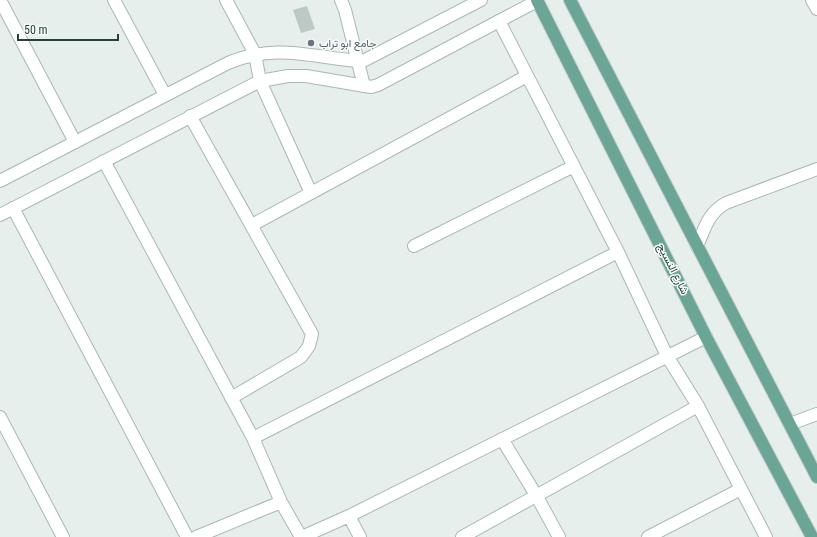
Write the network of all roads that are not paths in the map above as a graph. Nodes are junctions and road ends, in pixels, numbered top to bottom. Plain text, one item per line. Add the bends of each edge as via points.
1 (0, 0) edge
2 (114, 0) edge
3 (226, 0) edge
4 (341, 0) edge
5 (480, 0) edge
6 (537, 0) edge
7 (570, 0) edge
8 (812, 0) edge
9 (817, 10) edge
10 (499, 21) junction
11 (255, 54) junction
12 (358, 62) junction
13 (527, 76) junction
14 (260, 81) junction
15 (364, 86) junction
16 (165, 96) junction
17 (190, 116) junction
18 (76, 142) junction
19 (104, 161) junction
20 (574, 166) junction
21 (817, 169) edge
22 (0, 181) edge
23 (311, 193) junction
24 (13, 208) junction
25 (0, 215) edge
26 (252, 225) junction
27 (414, 246) dead end
28 (697, 246) junction
29 (618, 252) junction
30 (706, 337) junction
31 (667, 356) junction
32 (231, 398) junction
33 (698, 406) junction
34 (817, 414) edge
35 (0, 417) edge
36 (790, 424) junction
37 (253, 438) junction
38 (502, 439) junction
39 (817, 477) edge
40 (741, 489) junction
41 (536, 495) junction
42 (281, 502) junction
43 (348, 516) junction
44 (63, 537) edge
45 (186, 537) edge
46 (196, 537) edge
47 (302, 537) edge
48 (360, 537) edge
49 (462, 537) edge
50 (559, 537) edge
51 (648, 537) edge
52 (766, 537) edge
53 (812, 537) edge

1 - 18 street
2 - 16 street
3 - 11 street
4 - 12 street
5 - 12 street
6 - 10 street
6 - 30 main road, شارع النسيج
7 - 28 main road
8 - 9 street
10 - 13 street
10 - 15 street via 387,81 371,87
11 - 12 street via 286,52
11 - 14 street
11 - 16 street via 228,63
12 - 15 street
13 - 20 street
13 - 23 street
14 - 15 street via 306,76
14 - 17 street
14 - 23 street
16 - 18 street
17 - 19 street
17 - 26 street
18 - 22 street
19 - 24 street
19 - 32 street
20 - 27 street
20 - 29 street
21 - 28 street via 719,206 708,220
23 - 26 street
24 - 25 street
24 - 45 street
26 - 32 street via 312,334 301,357
28 - 36 main road
29 - 31 street
29 - 37 street
30 - 31 street
30 - 53 main road, شارع النسيج
31 - 33 street
31 - 38 street
32 - 37 street
33 - 40 street
33 - 41 street
34 - 36 street
35 - 44 street
36 - 39 main road
37 - 42 street
38 - 41 street
38 - 43 street
40 - 51 street
40 - 52 street
41 - 49 street
41 - 50 street
42 - 46 street
42 - 47 street
43 - 47 street
43 - 48 street

